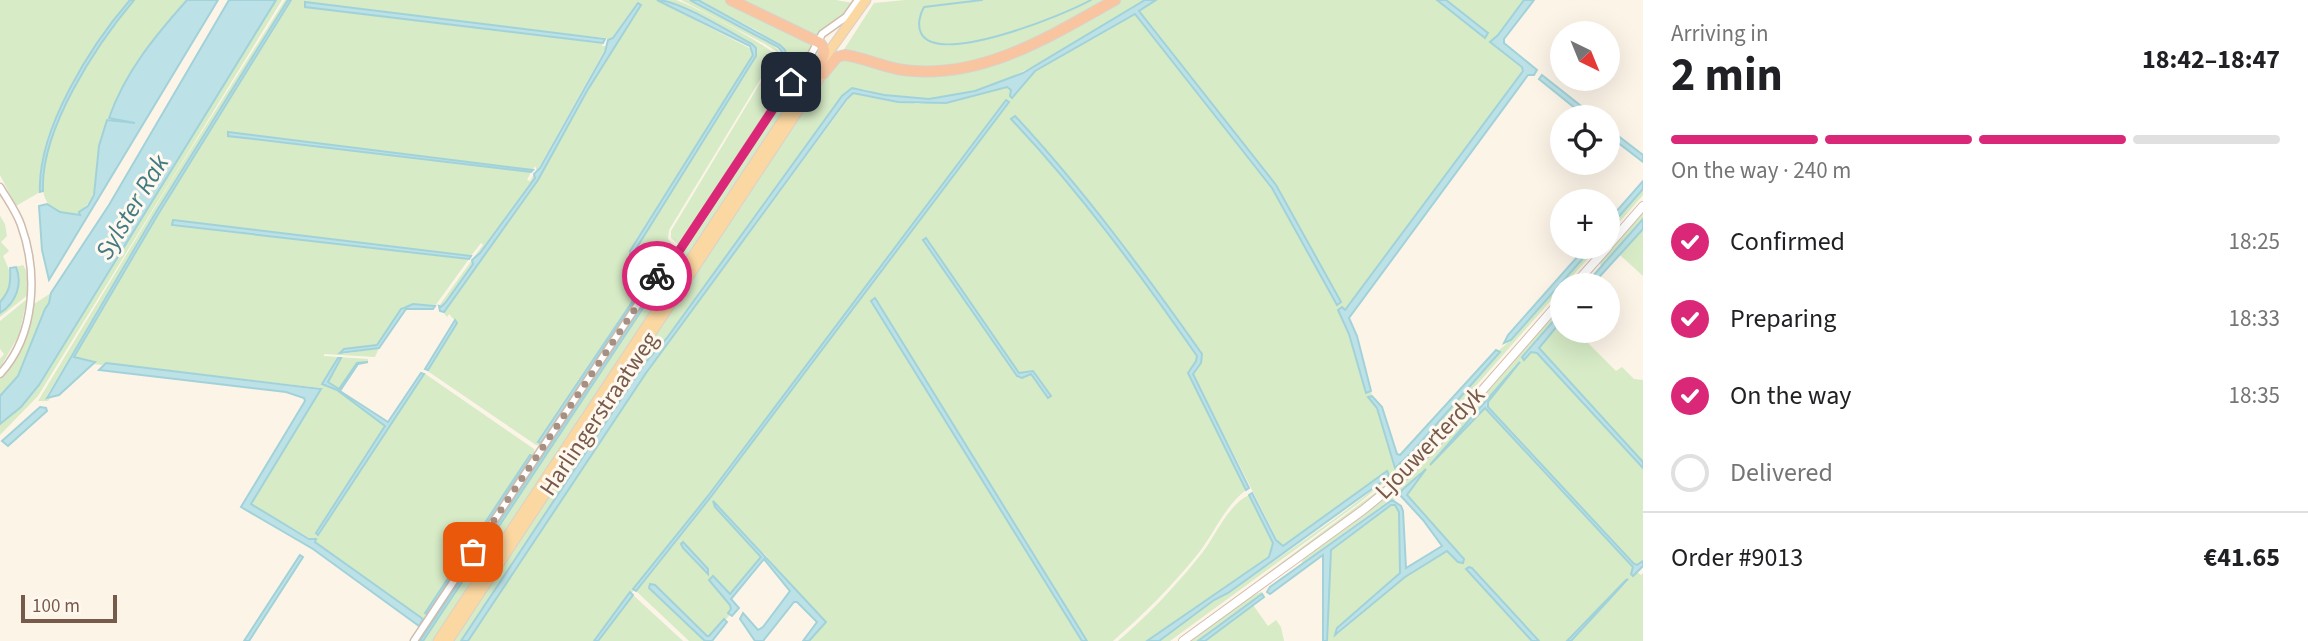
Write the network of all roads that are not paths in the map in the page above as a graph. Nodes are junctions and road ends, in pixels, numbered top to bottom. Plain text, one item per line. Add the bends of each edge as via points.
1 (731, 0) edge
2 (1115, 0) edge
3 (859, 4) edge
4 (817, 41) junction
5 (819, 72) junction
6 (0, 187) edge
7 (1643, 206) edge
8 (1620, 232) edge
9 (1597, 259) edge
10 (1584, 273) edge
11 (1550, 313) edge
12 (0, 374) edge
13 (414, 641) edge
14 (438, 641) edge
15 (448, 641) edge
16 (1183, 641) edge

1 - 4 highway
2 - 5 highway via 1029,46 984,64 932,72 842,55
3 - 4 street
3 - 5 main road, Harlingerstraatweg
4 - 5 highway via 825,51
4 - 13 street via 806,64 675,257 656,277
5 - 14 main road, Harlingerstraatweg
5 - 15 main road, Harlingerstraatweg
6 - 12 street via 27,244 31,296 22,336
7 - 8 main road
9 - 10 main road
11 - 16 main road, Ljouwerterdyk via 1401,478

